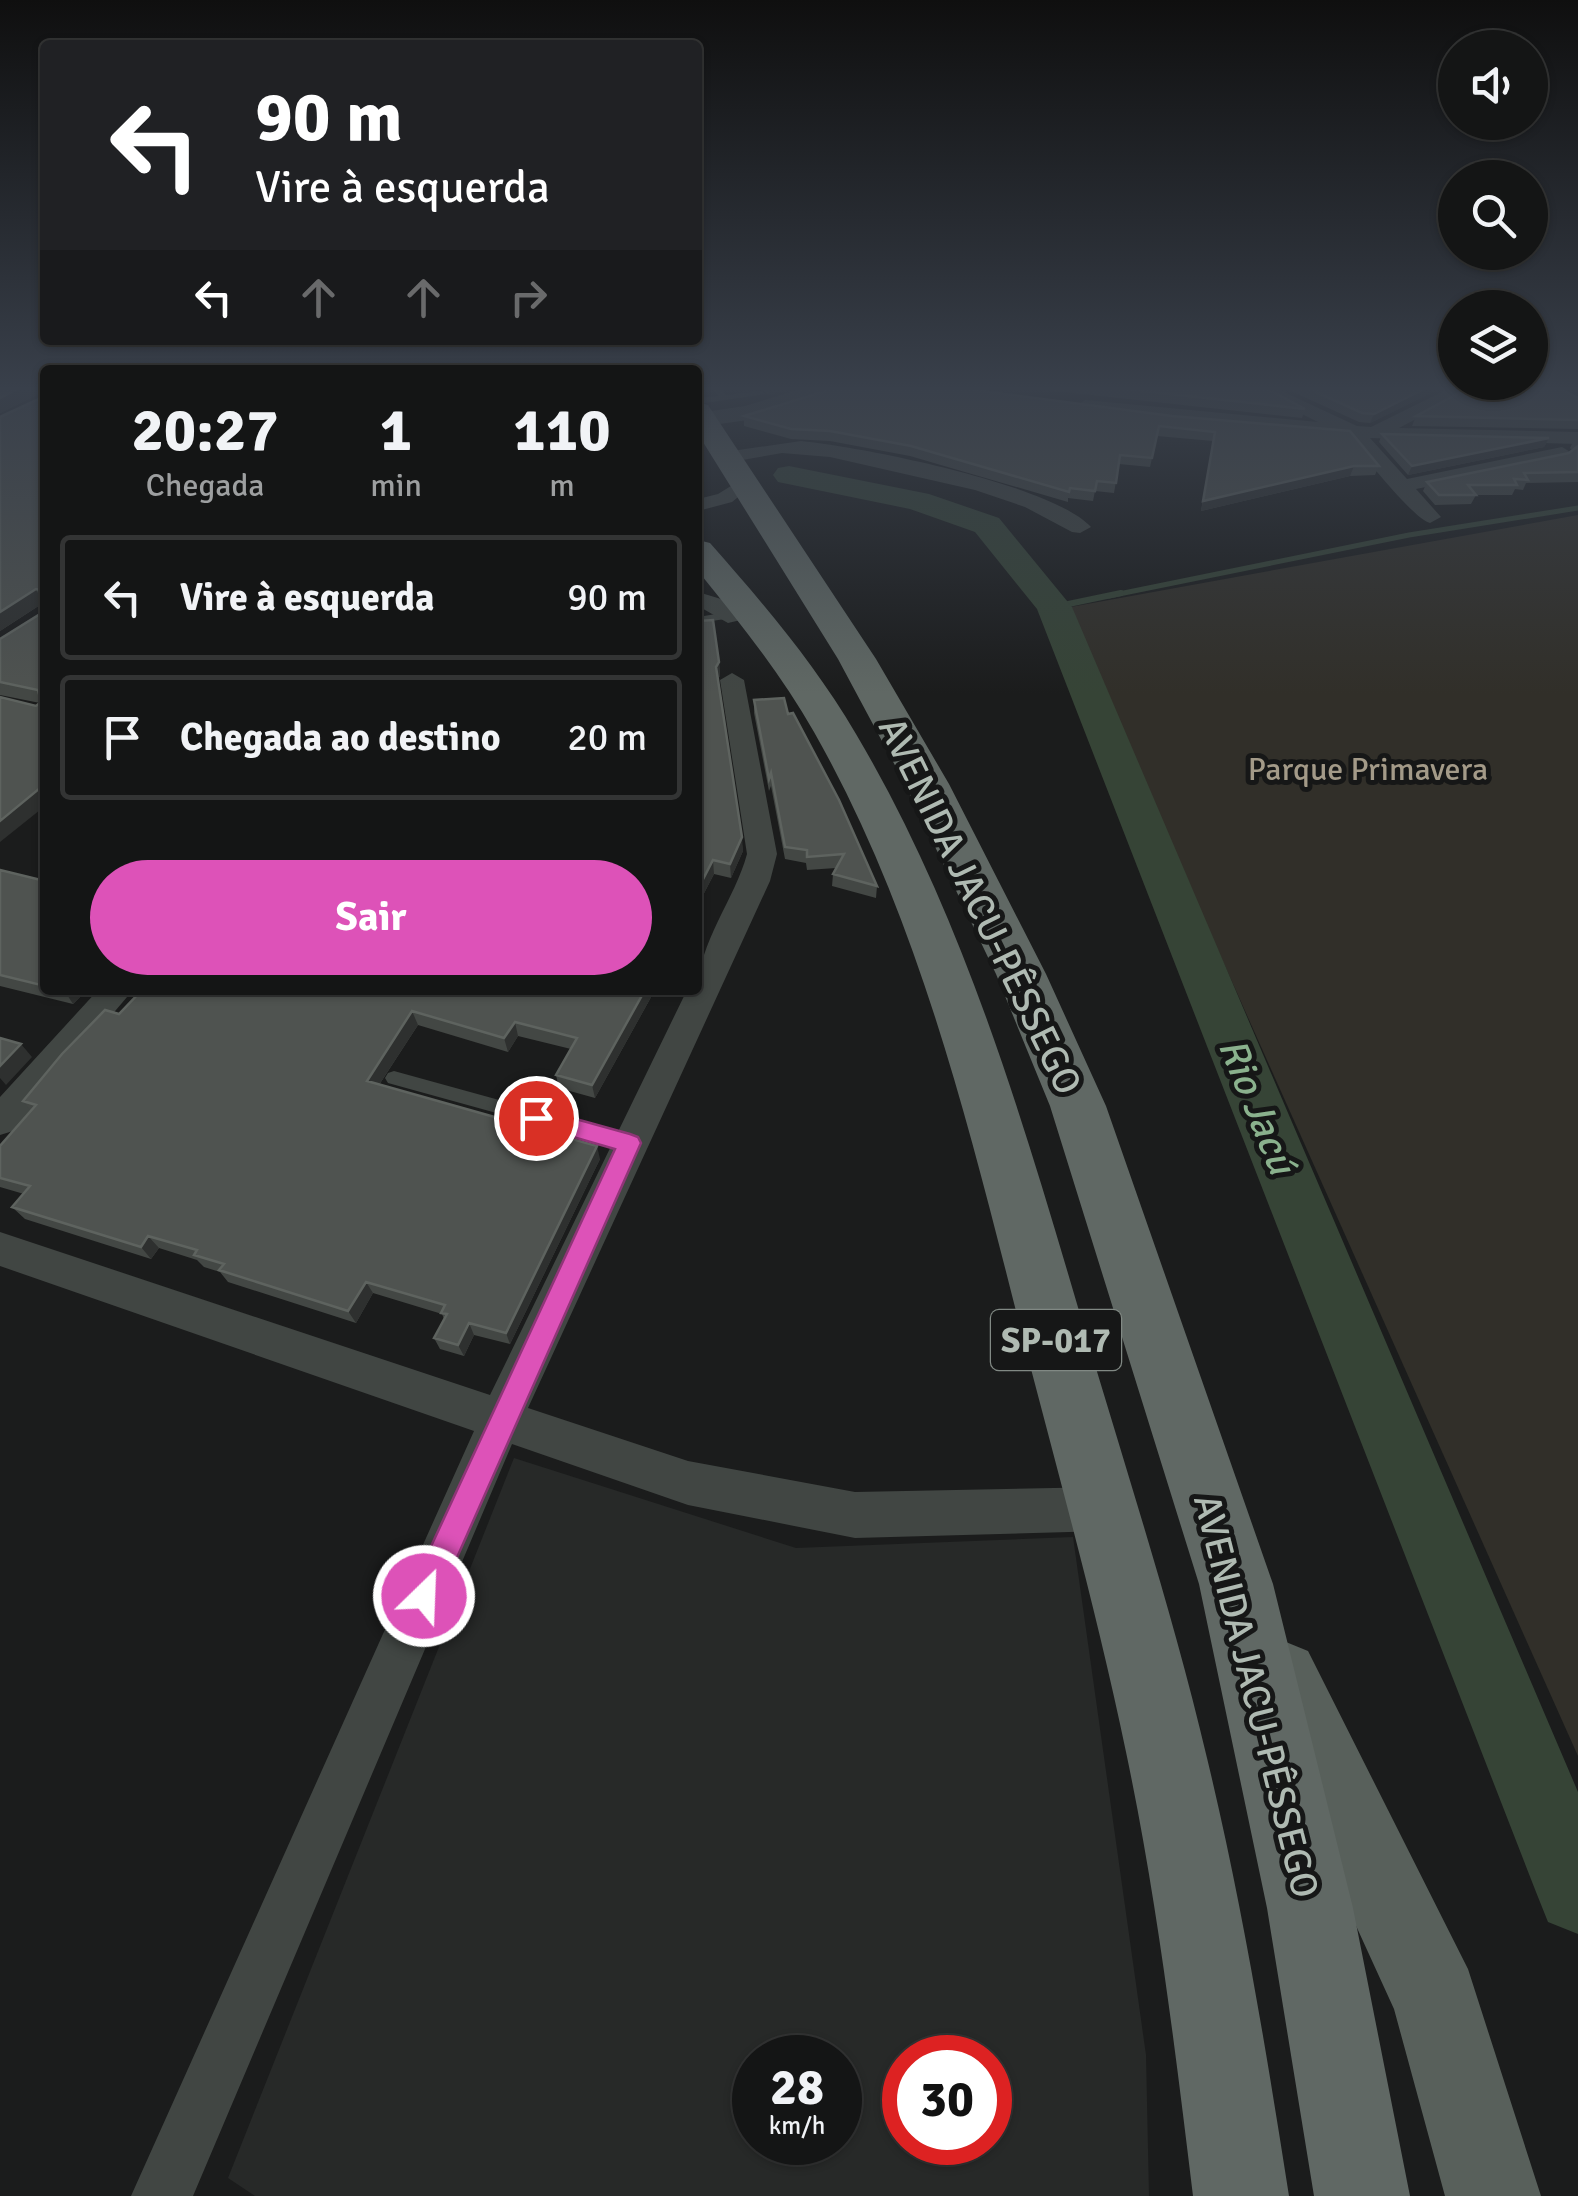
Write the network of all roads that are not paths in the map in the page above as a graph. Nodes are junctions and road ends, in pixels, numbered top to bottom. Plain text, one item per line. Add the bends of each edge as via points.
1 (727, 488) edge
2 (991, 488) edge
3 (1402, 488) edge
4 (1430, 517) dead end
5 (1080, 528) dead end
6 (702, 562) edge
7 (719, 611) edge
8 (732, 680) dead end
9 (702, 991) edge
10 (112, 995) edge
11 (700, 995) edge
12 (394, 1078) dead end
13 (0, 1120) edge
14 (630, 1143) junction
15 (0, 1249) edge
16 (501, 1419) junction
17 (1105, 1509) junction
18 (1236, 1584) junction
19 (162, 2196) edge
20 (1241, 2196) edge
21 (1362, 2196) edge
22 (1494, 2196) edge

1 - 18 highway, AVENIDA JACU-PÊSSEGO / SP-017 via 857,660 928,784 1021,974 1078,1106
2 - 5 street via 1042,505
3 - 4 street
6 - 7 highway, AVENIDA JACU-PÊSSEGO / SP-017
7 - 17 highway, AVENIDA JACU-PÊSSEGO / SP-017 via 834,728 871,798 954,996
8 - 9 street via 762,854
10 - 13 street
11 - 14 street
12 - 14 lane
14 - 16 street
15 - 16 street
16 - 17 street via 688,1483 855,1514
16 - 19 street
17 - 20 highway, AVENIDA JACU-PÊSSEGO / SP-017 via 1154,1697 1196,1905
18 - 21 highway, AVENIDA JACU-PÊSSEGO / SP-017 via 1310,1908
18 - 22 main road via 1436,2001

